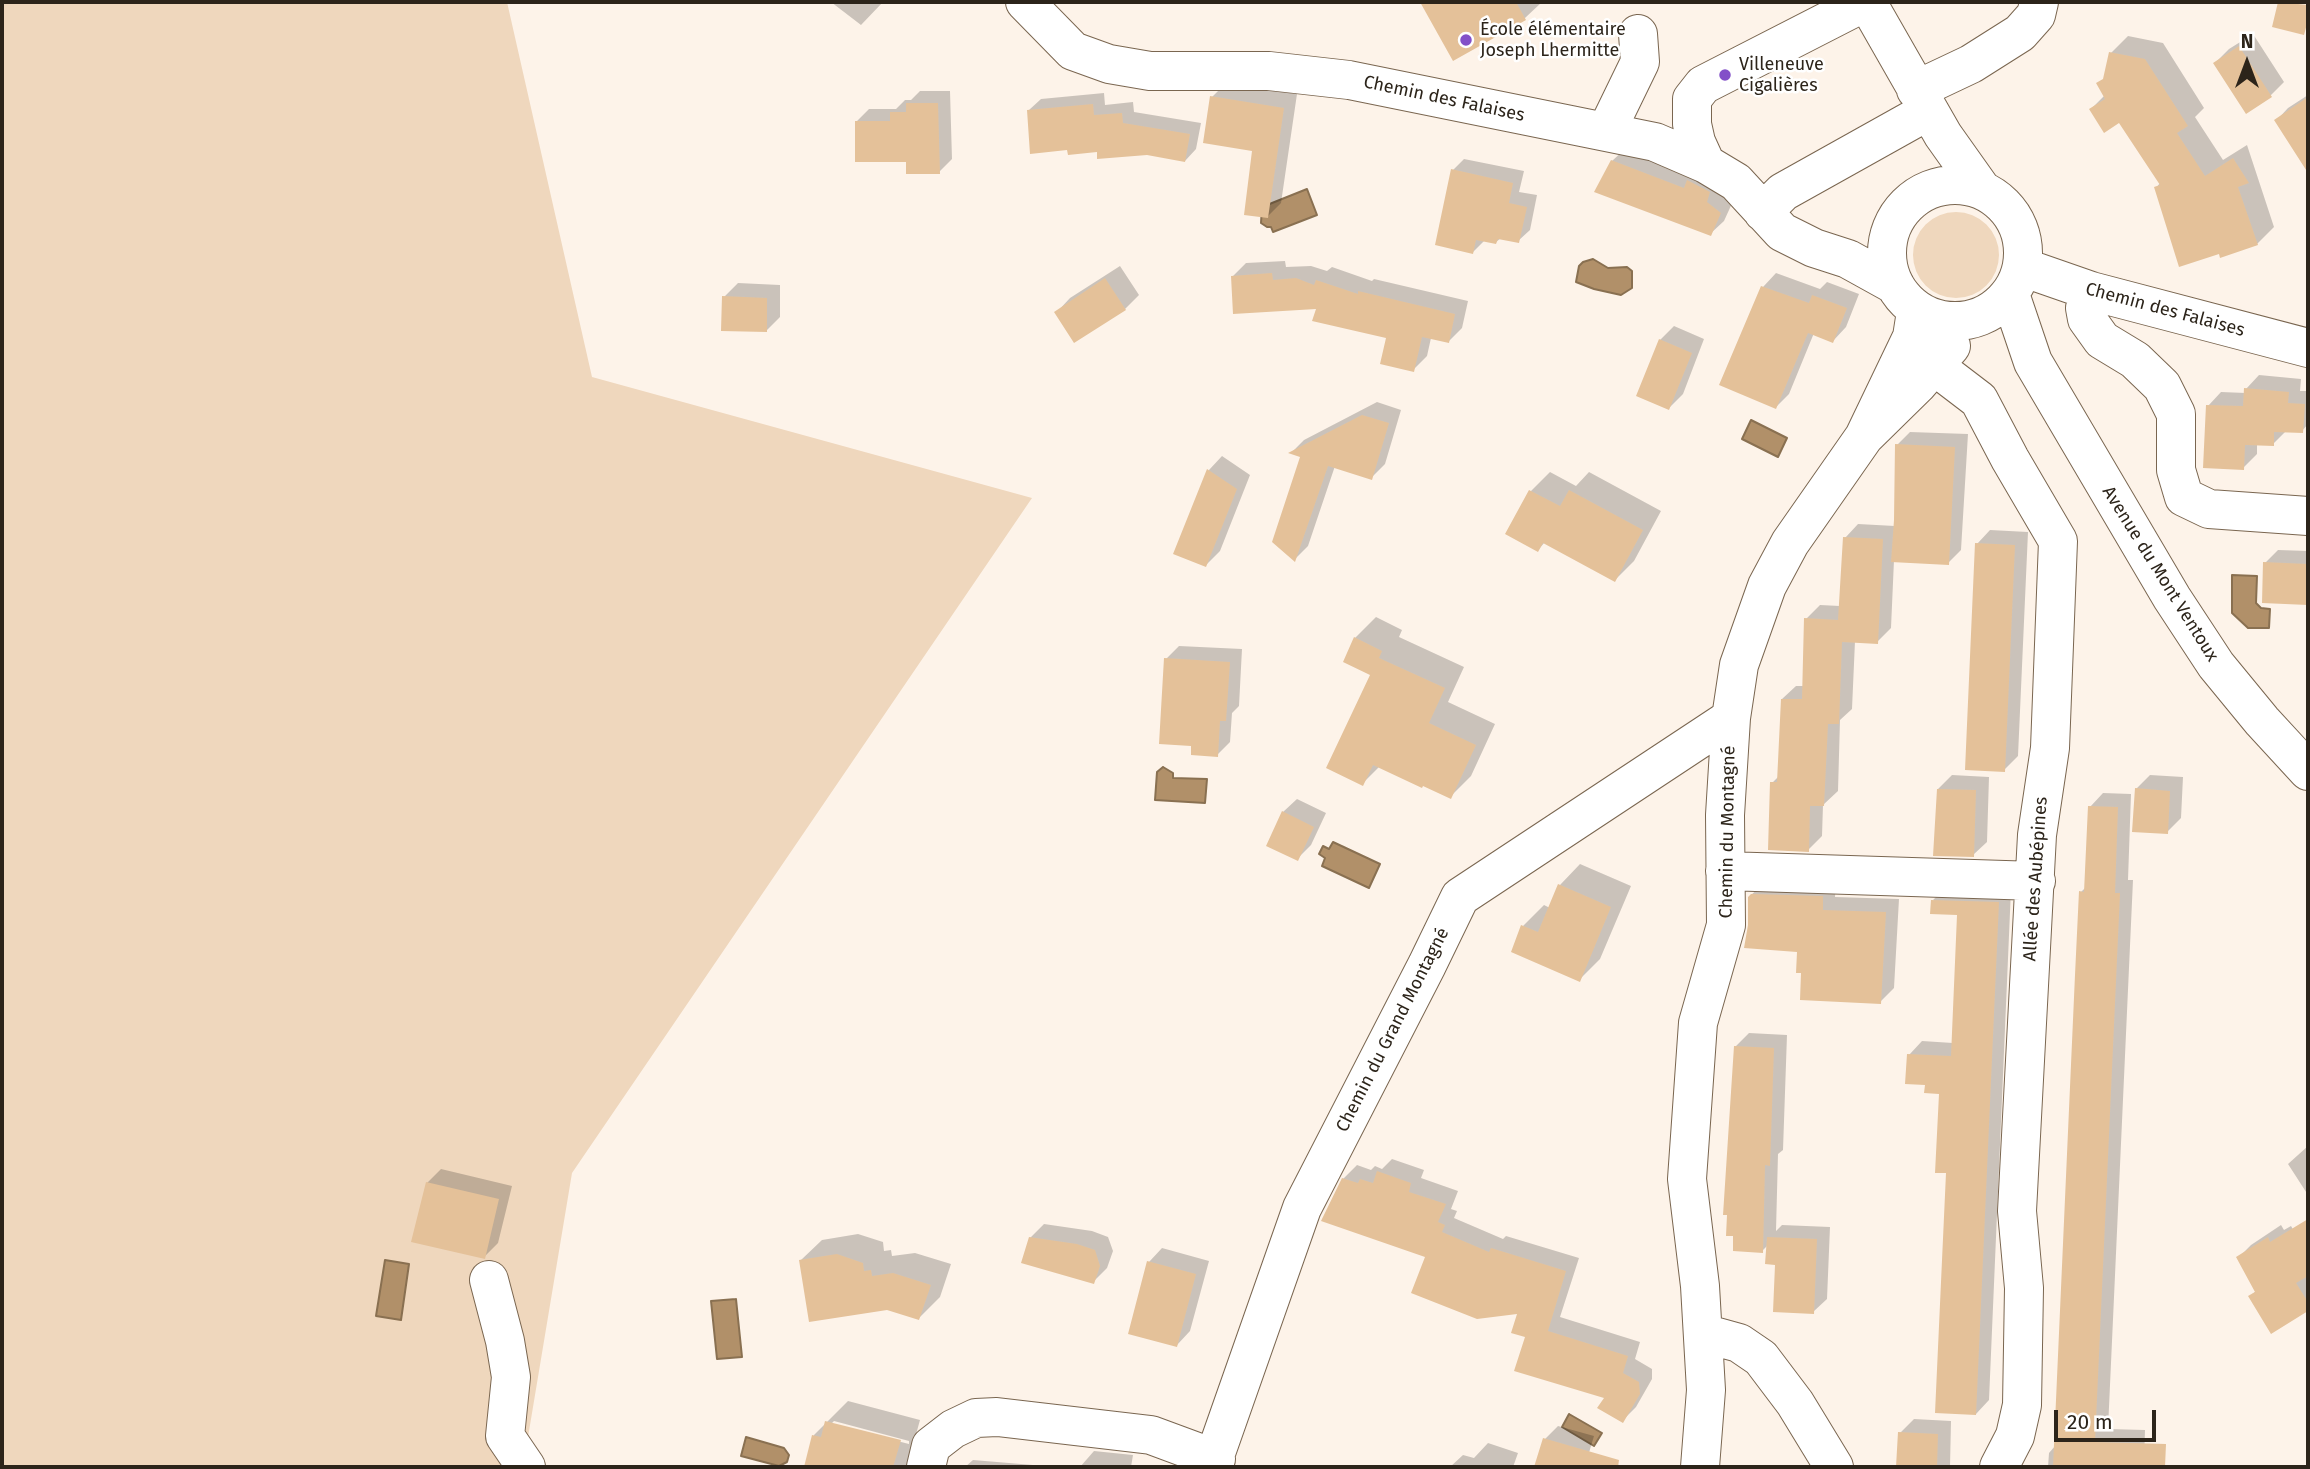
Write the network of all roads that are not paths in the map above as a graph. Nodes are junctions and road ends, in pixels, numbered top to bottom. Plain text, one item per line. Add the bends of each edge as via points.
1 (1025, 2) edge
2 (1866, 2) edge
3 (2039, 2) edge
4 (1638, 34) dead end
5 (1929, 112) junction
6 (1606, 132) junction
7 (1706, 164) junction
8 (1963, 188) junction
9 (1763, 212) junction
10 (1888, 242) junction
11 (1848, 259) junction
12 (2091, 291) junction
13 (1997, 299) junction
14 (1915, 324) junction
15 (2308, 348) edge
16 (2308, 516) edge
17 (1731, 718) junction
18 (2308, 771) edge
19 (1725, 871) junction
20 (2036, 881) junction
21 (489, 1280) dead end
22 (1703, 1333) junction
23 (1213, 1463) edge
24 (526, 1467) edge
25 (926, 1467) edge
26 (1700, 1467) edge
27 (1834, 1467) edge
28 (1999, 1467) edge

1 - 6 street, Chemin des Falaises via 1073,51 1109,64 1150,71 1269,71 1349,80
2 - 5 street
2 - 7 street via 1703,85 1692,99 1692,124
3 - 5 street via 2036,15 2020,33 1971,64
4 - 6 street via 1640,62
5 - 8 street
5 - 9 street via 1783,192
6 - 7 street, Chemin des Falaises via 1655,142
7 - 9 street, Chemin des Falaises via 1736,181
8 - 10 street via 1921,195 1901,211
8 - 13 street via 2004,206 2020,230 2024,248
9 - 11 street, Chemin des Falaises via 1783,232
10 - 11 street
10 - 14 street via 1888,264
11 - 14 street, Chemin des Falaises
12 - 13 street, Chemin des Falaises
12 - 15 street, Chemin des Falaises
12 - 16 street via 2085,308 2087,319 2102,340 2134,360 2162,386 2176,414 2176,470 2184,497 2208,509
13 - 14 street via 1941,320
13 - 14 street, Chemin du Montagné via 1959,337
13 - 18 street, Avenue du Mont Ventoux via 2216,665
14 - 17 street, Chemin du Montagné via 1864,436 1790,543 1768,586 1739,665
14 - 20 street, Allée des Aubépines via 1979,400 2059,541 2050,748 2037,835
17 - 19 street, Chemin du Montagné
17 - 23 street, Chemin du Grand Montagné via 1460,897 1302,1208
19 - 20 street
19 - 22 street, Chemin du Montagné via 1726,925 1698,1023 1686,1179
20 - 28 street, Allée des Aubépines via 2017,1212 2024,1275 2022,1405 2015,1436
21 - 24 street via 511,1377 505,1436
22 - 26 street, Chemin du Montagné via 1706,1390
22 - 27 street via 1739,1343 1761,1358 1796,1403
23 - 25 street via 1151,1435 998,1417 976,1418 953,1429 931,1446

